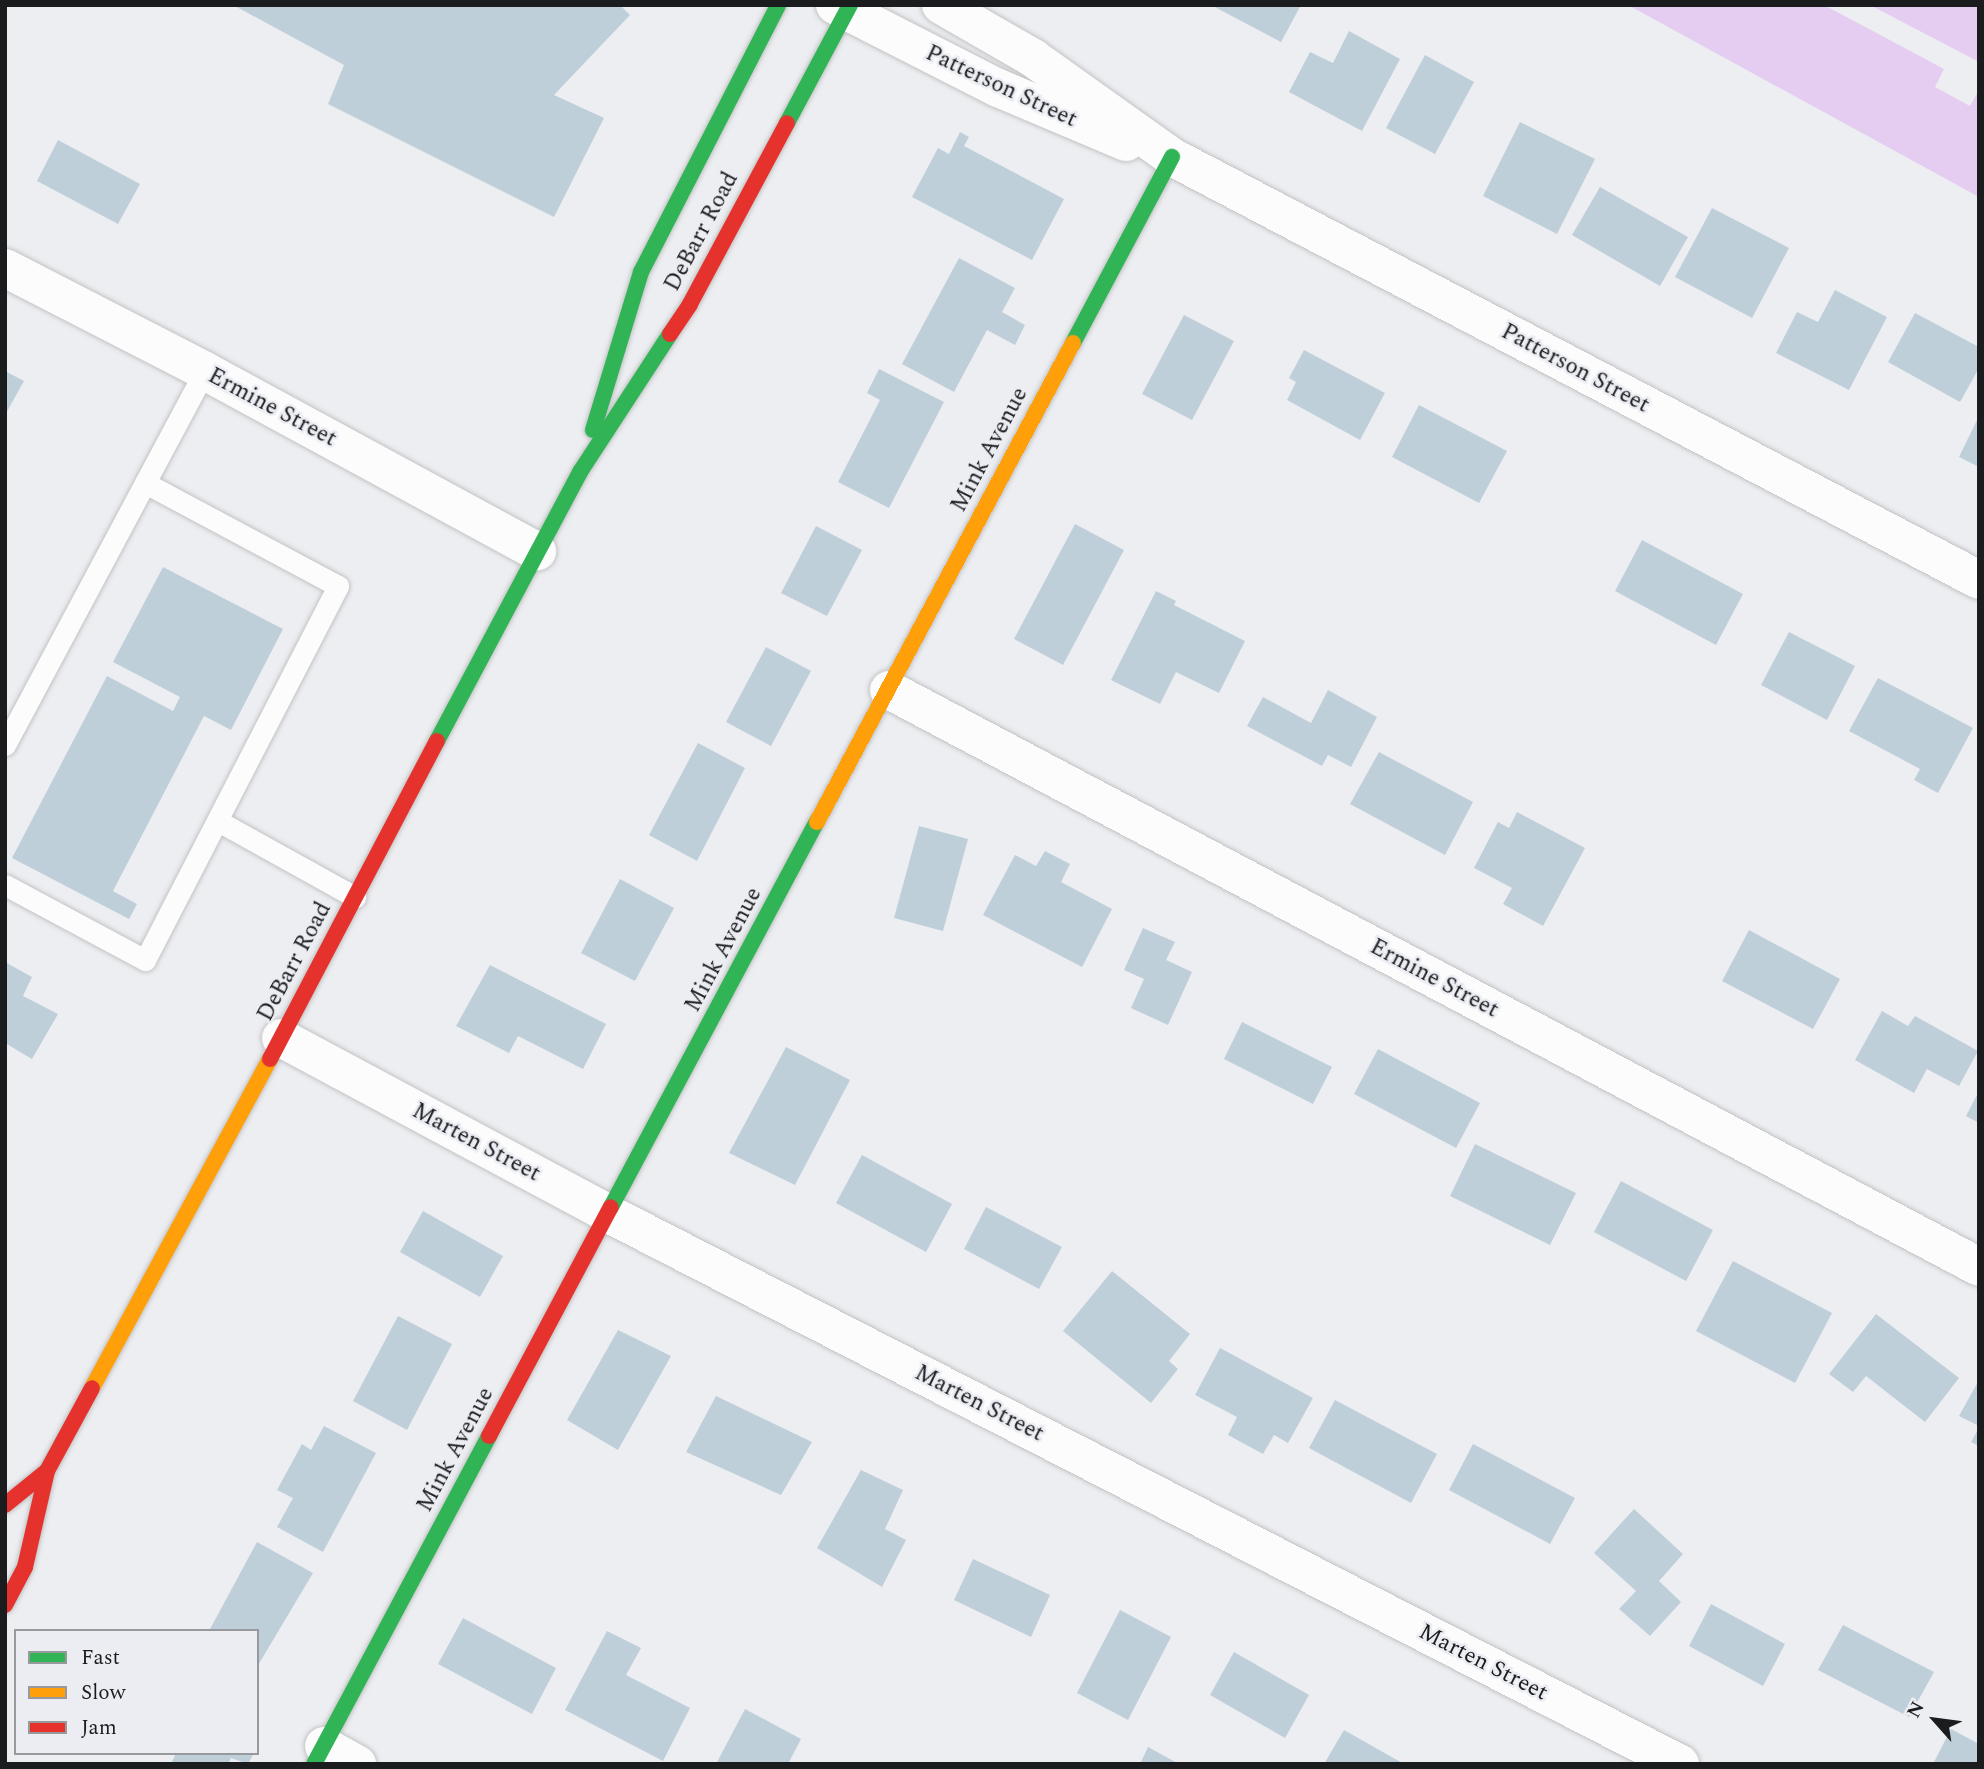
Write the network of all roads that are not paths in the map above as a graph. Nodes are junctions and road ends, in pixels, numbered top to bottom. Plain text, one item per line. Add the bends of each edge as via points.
1 (778, 5) edge
2 (941, 5) edge
3 (844, 7) edge
4 (1172, 157) junction
5 (5, 268) edge
6 (205, 372) junction
7 (580, 472) junction
8 (145, 483) junction
9 (537, 551) junction
10 (1979, 580) edge
11 (889, 690) junction
12 (5, 745) edge
13 (218, 821) junction
14 (5, 885) edge
15 (355, 897) junction
16 (281, 1038) junction
17 (609, 1214) junction
18 (1979, 1267) edge
19 (47, 1471) junction
20 (5, 1505) edge
21 (5, 1605) edge
22 (319, 1755) edge
23 (357, 1764) edge
24 (1680, 1764) edge

1 - 7 main road, DeBarr Road via 641,272
2 - 4 street, Patterson Street via 1033,58
3 - 4 street, Patterson Street via 1056,114
3 - 7 main road, DeBarr Road via 690,304
4 - 10 street, Patterson Street
4 - 11 main road, Mink Avenue
5 - 6 street, Ermine Street
6 - 8 lane
6 - 9 street, Ermine Street
7 - 9 main road, DeBarr Road
8 - 12 lane
8 - 13 lane via 338,586
9 - 15 main road, DeBarr Road
11 - 17 main road, Mink Avenue
11 - 18 street, Ermine Street
13 - 14 lane via 145,960
13 - 15 lane
15 - 16 main road, DeBarr Road
16 - 17 street, Marten Street
16 - 19 main road, DeBarr Road
17 - 22 main road, Mink Avenue
17 - 24 street, Marten Street
19 - 20 main road, DeBarr Road
19 - 21 main road, DeBarr Road via 25,1567
22 - 23 street

